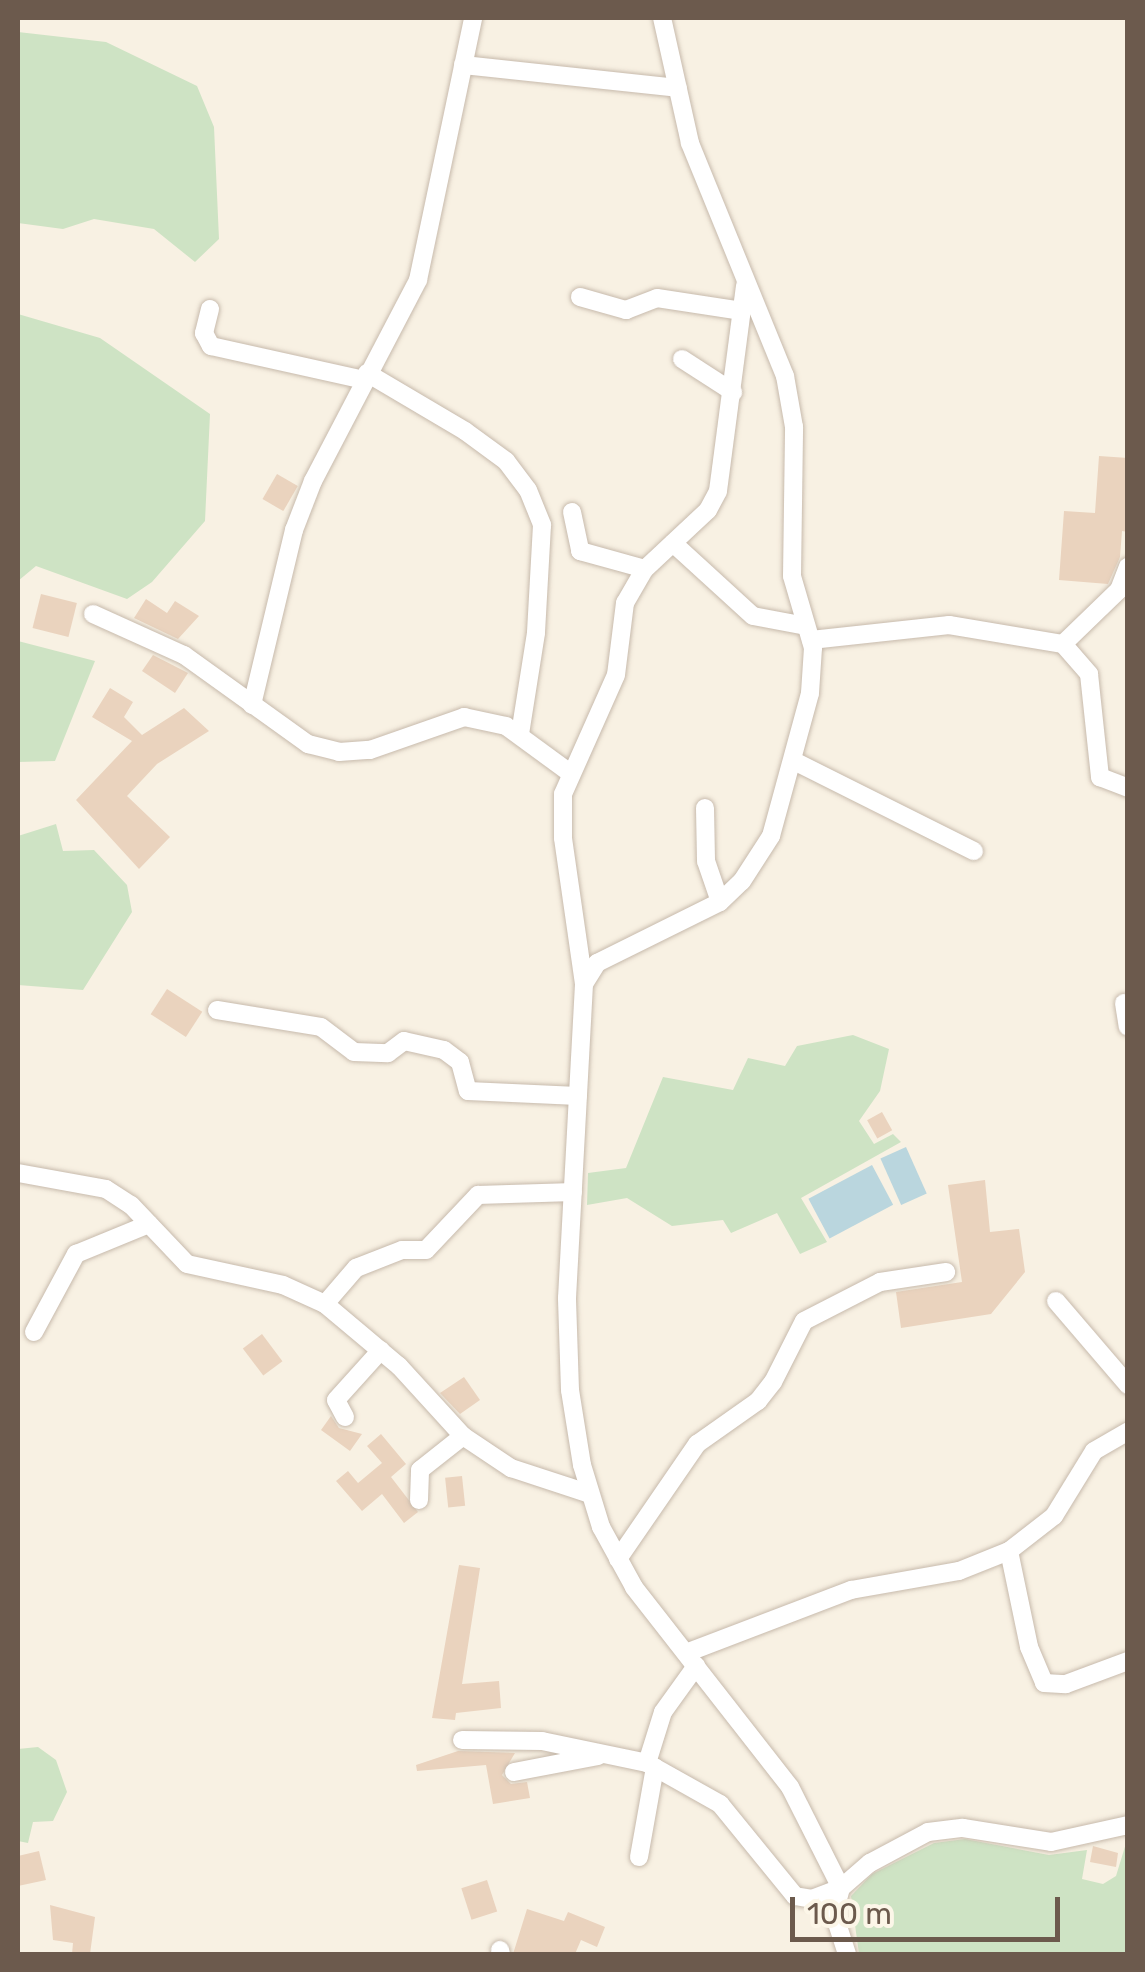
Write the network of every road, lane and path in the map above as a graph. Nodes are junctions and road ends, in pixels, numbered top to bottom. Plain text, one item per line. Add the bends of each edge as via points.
1 (473, 18) edge
2 (662, 18) edge
3 (463, 66) junction
4 (678, 88) junction
5 (745, 285) junction
6 (580, 297) dead end
7 (210, 309) dead end
8 (742, 311) junction
9 (682, 359) dead end
10 (368, 377) junction
11 (733, 392) junction
12 (572, 512) dead end
13 (673, 543) junction
14 (1128, 567) edge
15 (644, 570) junction
16 (93, 614) dead end
17 (808, 633) junction
18 (1063, 644) junction
19 (255, 708) junction
20 (520, 734) junction
21 (796, 762) junction
22 (570, 774) junction
23 (1128, 788) edge
24 (705, 808) dead end
25 (974, 851) dead end
26 (720, 902) junction
27 (584, 984) junction
28 (1124, 1003) dead end
29 (217, 1010) dead end
30 (1128, 1027) edge
31 (578, 1096) junction
32 (18, 1173) edge
33 (573, 1192) junction
34 (149, 1224) junction
35 (946, 1272) dead end
36 (1056, 1301) dead end
37 (325, 1304) junction
38 (34, 1332) dead end
39 (381, 1350) junction
40 (1128, 1385) edge
41 (346, 1417) dead end
42 (1128, 1431) edge
43 (463, 1436) junction
44 (590, 1494) junction
45 (419, 1500) dead end
46 (1009, 1551) junction
47 (618, 1559) junction
48 (691, 1660) junction
49 (1128, 1661) edge
50 (462, 1740) dead end
51 (608, 1754) junction
52 (651, 1764) junction
53 (514, 1772) dead end
54 (1128, 1826) edge
55 (639, 1857) dead end
56 (841, 1888) junction
57 (847, 1954) edge

1 - 3 street
2 - 4 street
3 - 4 street
3 - 10 street via 418,280
4 - 5 street via 690,142
5 - 8 street
5 - 17 street via 785,376 794,427 792,576
6 - 8 street via 626,310 658,298
7 - 10 street via 204,333 212,346
8 - 11 street
9 - 11 street
10 - 19 street via 294,530
10 - 20 street via 506,461 528,490 542,525 536,633
11 - 13 street via 718,491
12 - 15 street via 580,552
13 - 15 street
13 - 17 street via 753,616
14 - 18 street via 1119,590
15 - 22 street via 625,603 616,675
16 - 19 street via 184,655
17 - 18 street via 948,625
17 - 21 street via 810,693
18 - 23 street via 1089,674 1100,777
19 - 20 street via 308,744 339,752 370,750 464,718
20 - 22 street
21 - 25 street
21 - 26 street via 772,836
22 - 27 street via 563,838
24 - 26 street via 706,862
26 - 27 street via 598,963
27 - 31 street
28 - 30 street
29 - 31 street via 320,1027 354,1052 388,1054 404,1041 444,1050 460,1062 468,1091
31 - 33 street
32 - 34 street via 106,1189
33 - 37 street via 478,1195 426,1250 402,1250 356,1268
33 - 44 street via 570,1390
34 - 37 street via 187,1264 282,1286
34 - 38 street via 76,1254
35 - 47 street via 880,1282 804,1321 758,1401 697,1444
36 - 40 street
37 - 39 street
39 - 41 street via 336,1400
39 - 43 street
42 - 46 street via 1094,1451 1054,1516
43 - 44 street via 511,1468
43 - 45 street via 420,1470
44 - 47 street
46 - 48 street via 959,1570 852,1590
46 - 49 street via 1029,1647 1044,1684 1066,1684
47 - 48 street
48 - 52 street via 663,1712
48 - 56 street via 790,1788
50 - 51 street via 542,1742
51 - 52 street
51 - 53 street
52 - 55 street
52 - 56 street via 720,1804 796,1896 812,1899
54 - 56 street via 1051,1842 963,1828 928,1832 870,1863
56 - 57 street via 834,1914

